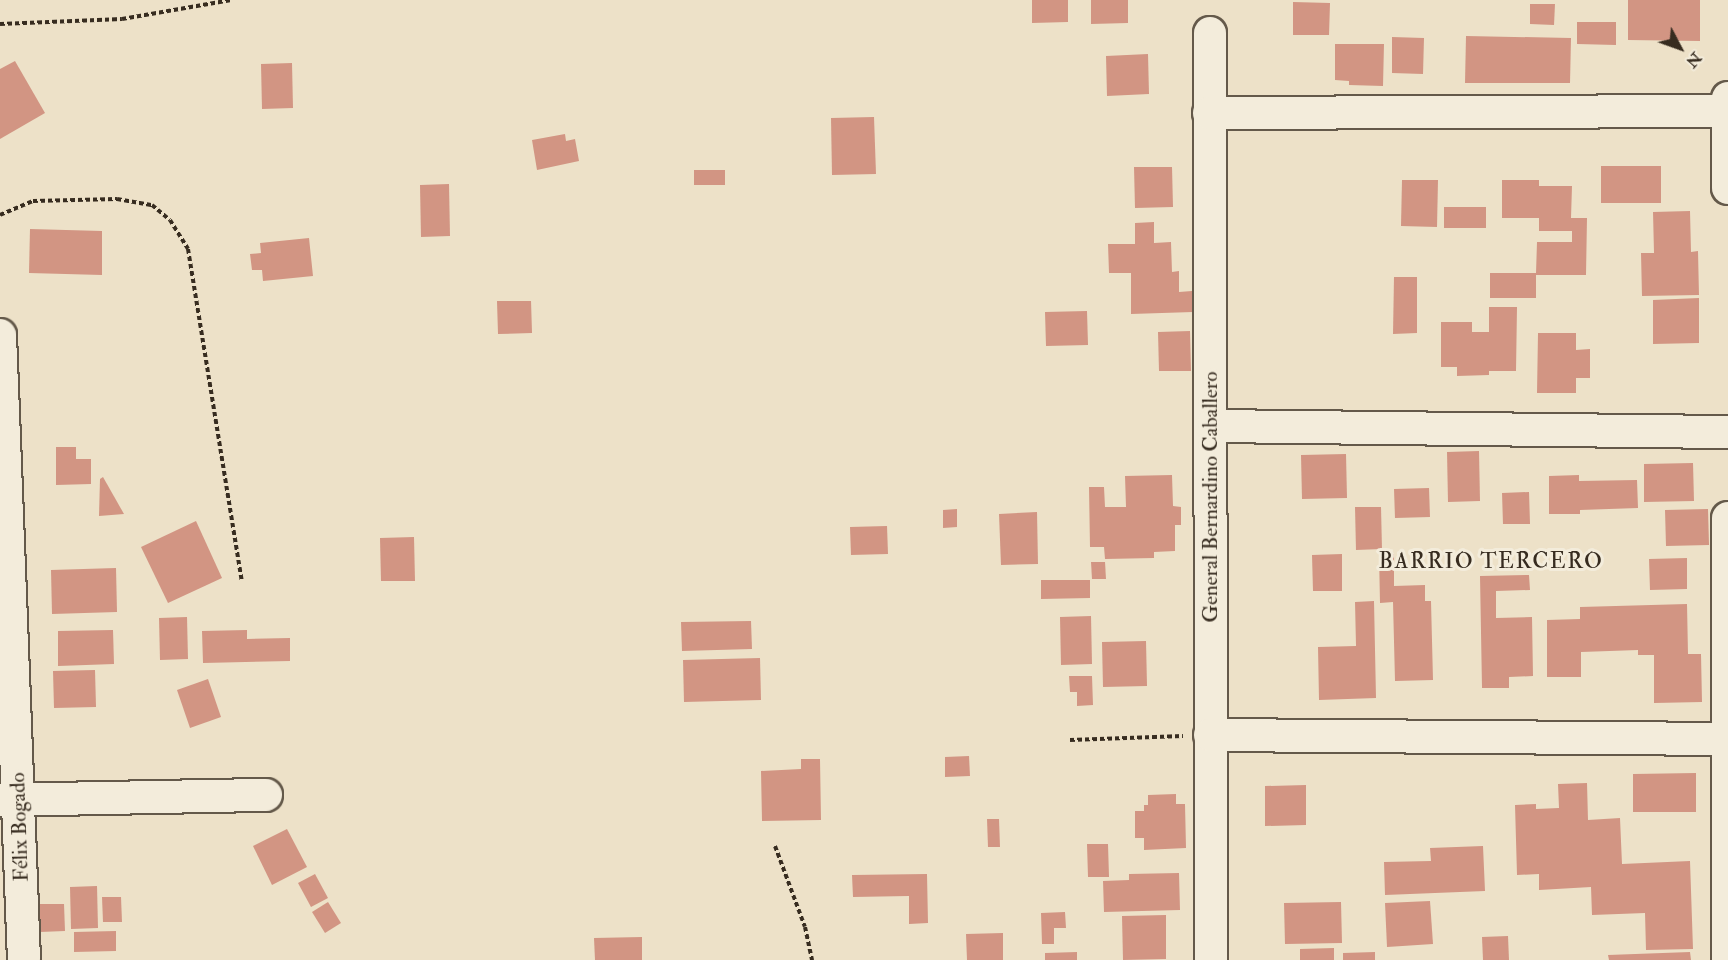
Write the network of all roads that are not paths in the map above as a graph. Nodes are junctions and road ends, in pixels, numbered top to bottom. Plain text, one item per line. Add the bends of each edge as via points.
1 (1210, 33) dead end
2 (1727, 105) edge
3 (1209, 113) junction
4 (1728, 188) edge
5 (0, 335) edge
6 (1212, 426) junction
7 (1728, 432) edge
8 (1728, 518) edge
9 (1728, 530) edge
10 (1210, 735) junction
11 (1728, 739) edge
12 (266, 795) dead end
13 (10, 800) edge
14 (24, 960) edge
15 (1211, 960) edge
16 (1728, 960) edge

1 - 3 street, General Bernardino Caballero
2 - 3 street
2 - 4 street
3 - 6 street, General Bernardino Caballero
5 - 13 street, Félix Bogado
6 - 7 street
6 - 10 street, General Bernardino Caballero
8 - 9 street
9 - 11 street
10 - 11 street
10 - 15 street, General Bernardino Caballero
11 - 16 street
12 - 13 street
13 - 14 street, Félix Bogado

